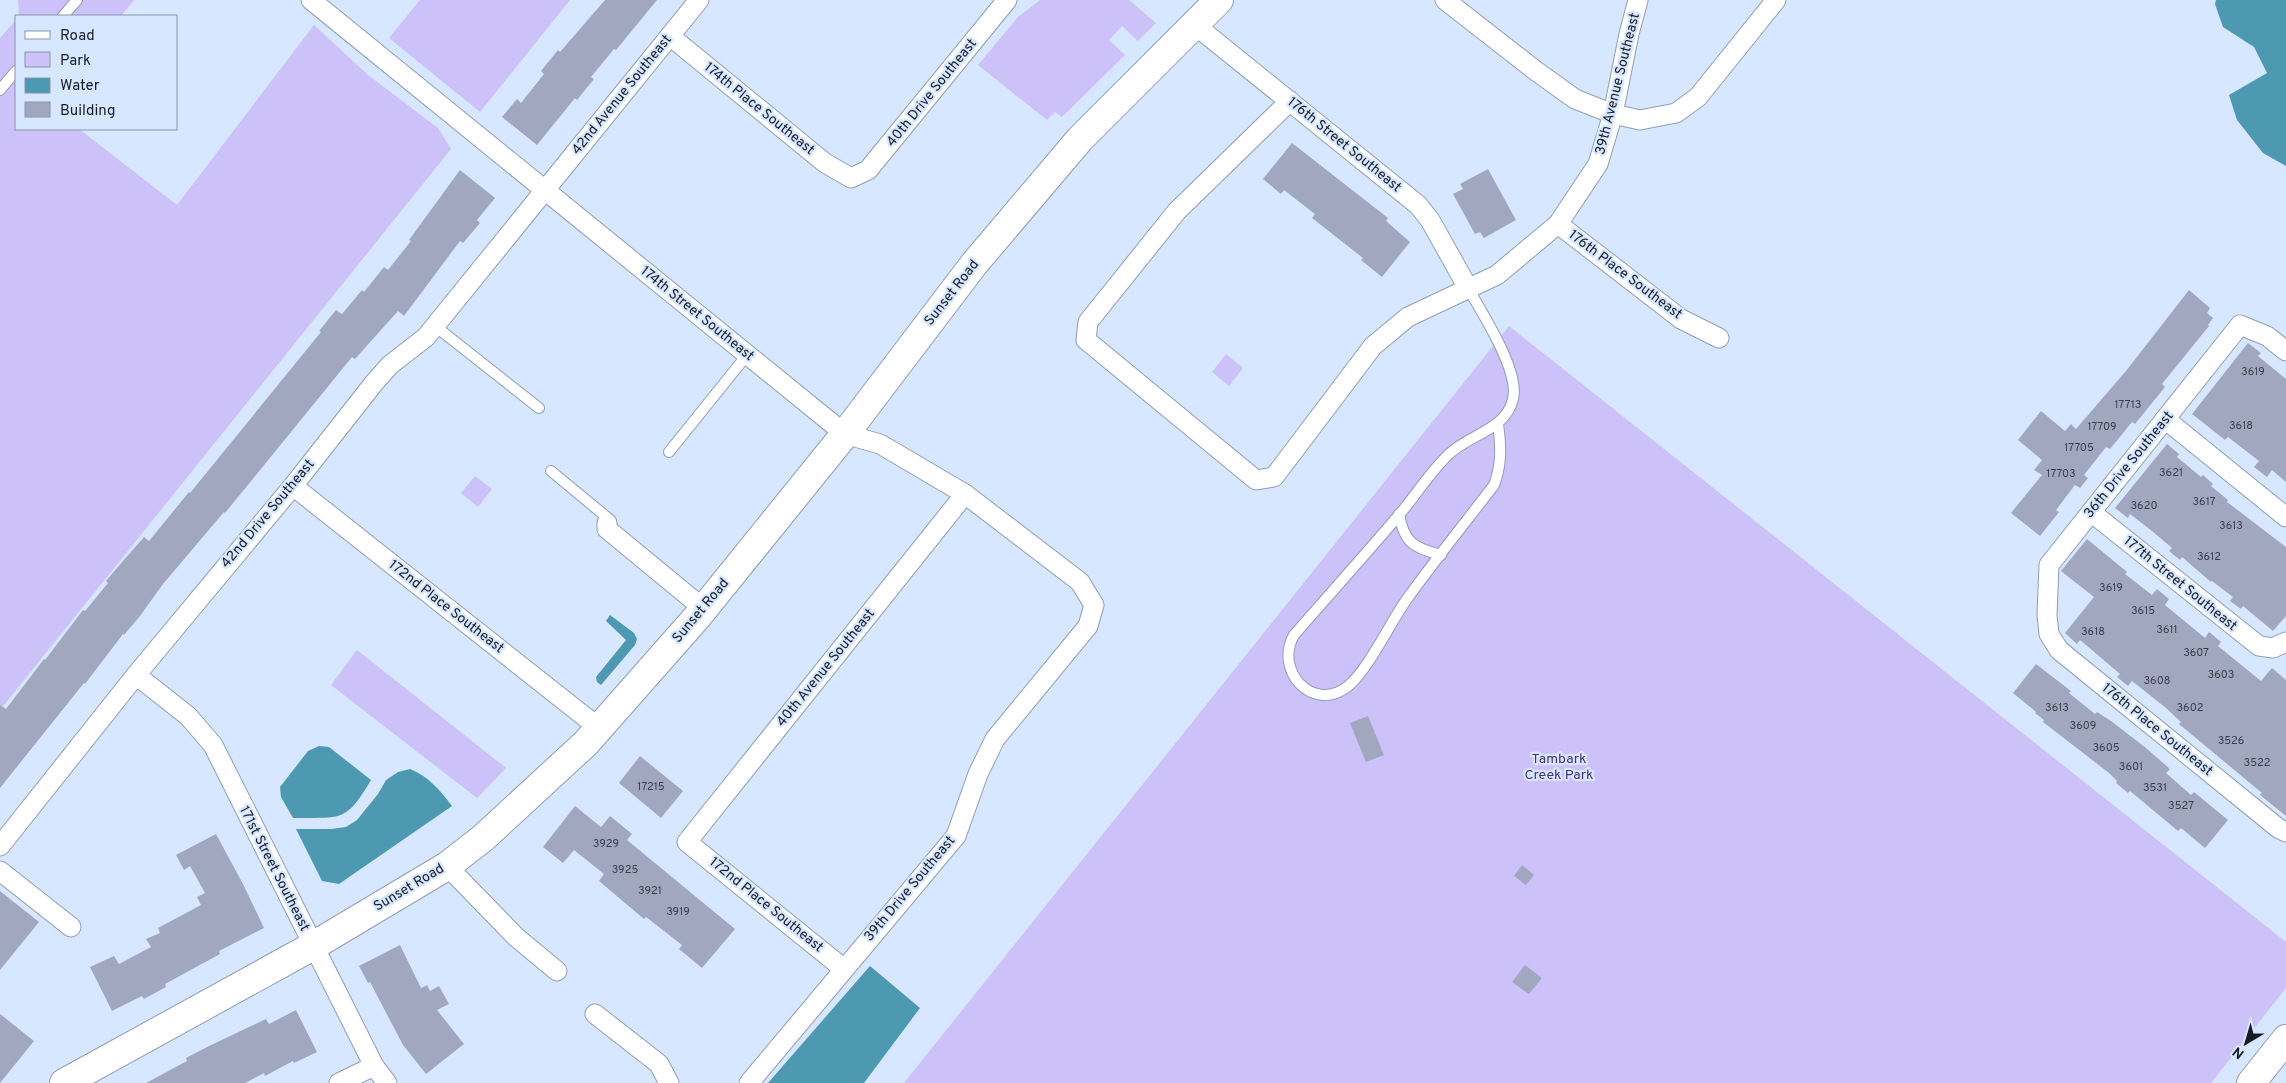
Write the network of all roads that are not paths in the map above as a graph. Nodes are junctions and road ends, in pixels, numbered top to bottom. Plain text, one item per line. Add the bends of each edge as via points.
1 (77, 0) edge
2 (311, 0) edge
3 (699, 0) edge
4 (1007, 0) edge
5 (1219, 0) edge
6 (1445, 0) edge
7 (1638, 0) edge
8 (1776, 0) edge
9 (64, 15) edge
10 (1195, 25) junction
11 (670, 36) junction
12 (15, 72) edge
13 (0, 90) edge
14 (1290, 102) junction
15 (1613, 114) junction
16 (851, 178) joint
17 (544, 190) junction
18 (1558, 224) junction
19 (1468, 288) junction
20 (435, 326) junction
21 (1719, 338) dead end
22 (2286, 351) edge
23 (747, 355) junction
24 (539, 408) dead end
25 (2165, 420) junction
26 (1498, 424) junction
27 (845, 434) junction
28 (669, 452) dead end
29 (551, 471) dead end
30 (293, 486) junction
31 (965, 494) junction
32 (2091, 512) junction
33 (1399, 514) junction
34 (2286, 517) edge
35 (607, 523) joint
36 (1441, 555) junction
37 (1094, 606) joint
38 (704, 609) junction
39 (2047, 615) joint
40 (2279, 645) edge
41 (136, 675) junction
42 (599, 728) junction
43 (2286, 832) edge
44 (687, 842) joint
45 (0, 846) edge
46 (447, 866) junction
47 (0, 871) edge
48 (71, 927) dead end
49 (313, 946) junction
50 (844, 970) junction
51 (557, 971) dead end
52 (595, 1014) dead end
53 (2286, 1039) edge
54 (374, 1066) junction
55 (64, 1083) edge
56 (339, 1083) edge
57 (388, 1083) edge
58 (669, 1083) edge
59 (749, 1083) edge
60 (2251, 1083) edge

1 - 9 lane
2 - 17 street, 174th Street Southeast
3 - 11 street, 42nd Avenue Southeast
4 - 16 street, 40th Drive Southeast via 868,170
5 - 10 street, Sunset Road
6 - 15 street via 1575,99
7 - 15 street, 39th Avenue Southeast
8 - 15 street via 1698,97 1676,113 1640,120
10 - 14 street, 176th Street Southeast
10 - 27 street, Sunset Road via 1068,154 974,264
11 - 16 street, 174th Place Southeast via 825,163
11 - 17 street, 42nd Avenue Southeast
12 - 13 lane
14 - 19 street, 176th Street Southeast via 1418,204
14 - 19 street, 39th Avenue Southeast via 1177,211 1088,322 1086,340 1256,480 1274,477 1373,346 1408,318
15 - 18 street, 39th Avenue Southeast via 1598,164
17 - 20 street, 42nd Drive Southeast
17 - 23 street, 174th Street Southeast
18 - 19 street, 39th Avenue Southeast via 1497,275
18 - 21 street, 176th Place Southeast via 1680,319
19 - 26 lane via 1507,359 1513,382 1513,399
20 - 24 lane
20 - 30 street, 42nd Drive Southeast via 390,365
22 - 25 street, 36th Drive Southeast via 2267,336 2240,325
23 - 27 street, 174th Street Southeast
23 - 28 lane
25 - 32 street, 36th Drive Southeast
25 - 34 street
26 - 33 lane via 1454,449
26 - 36 lane via 1500,469 1494,485
27 - 31 street, 174th Street Southeast via 880,444
27 - 38 street, Sunset Road
29 - 35 lane via 609,519
30 - 41 street, 42nd Drive Southeast
30 - 42 street, 172nd Place Southeast
31 - 37 street, 174th Street Southeast via 1080,582
31 - 44 street, 40th Avenue Southeast
32 - 39 street, 36th Drive Southeast via 2049,566
32 - 40 street, 177th Street Southeast via 2258,646
33 - 36 lane via 1402,531 1409,541 1419,549
33 - 36 lane via 1288,645 1289,665 1302,687 1311,693 1334,694 1354,681 1406,600
35 - 38 street via 607,529
37 - 50 street, 39th Drive Southeast via 1088,626 995,739 978,774 956,836
38 - 42 street, Sunset Road
39 - 43 street, 176th Place Southeast via 2049,634 2059,650
41 - 45 street, 42nd Drive Southeast
41 - 49 street, 171st Street Southeast via 188,716 213,745
42 - 46 street, Sunset Road via 483,838
44 - 50 street, 172nd Place Southeast
46 - 49 street, Sunset Road
46 - 51 street via 516,937
47 - 48 street
49 - 54 street, 171st Street Southeast
49 - 55 street, Sunset Road
50 - 59 street, 39th Drive Southeast
52 - 58 street via 659,1064
53 - 60 street
54 - 56 street
54 - 57 street, 171st Street Southeast

